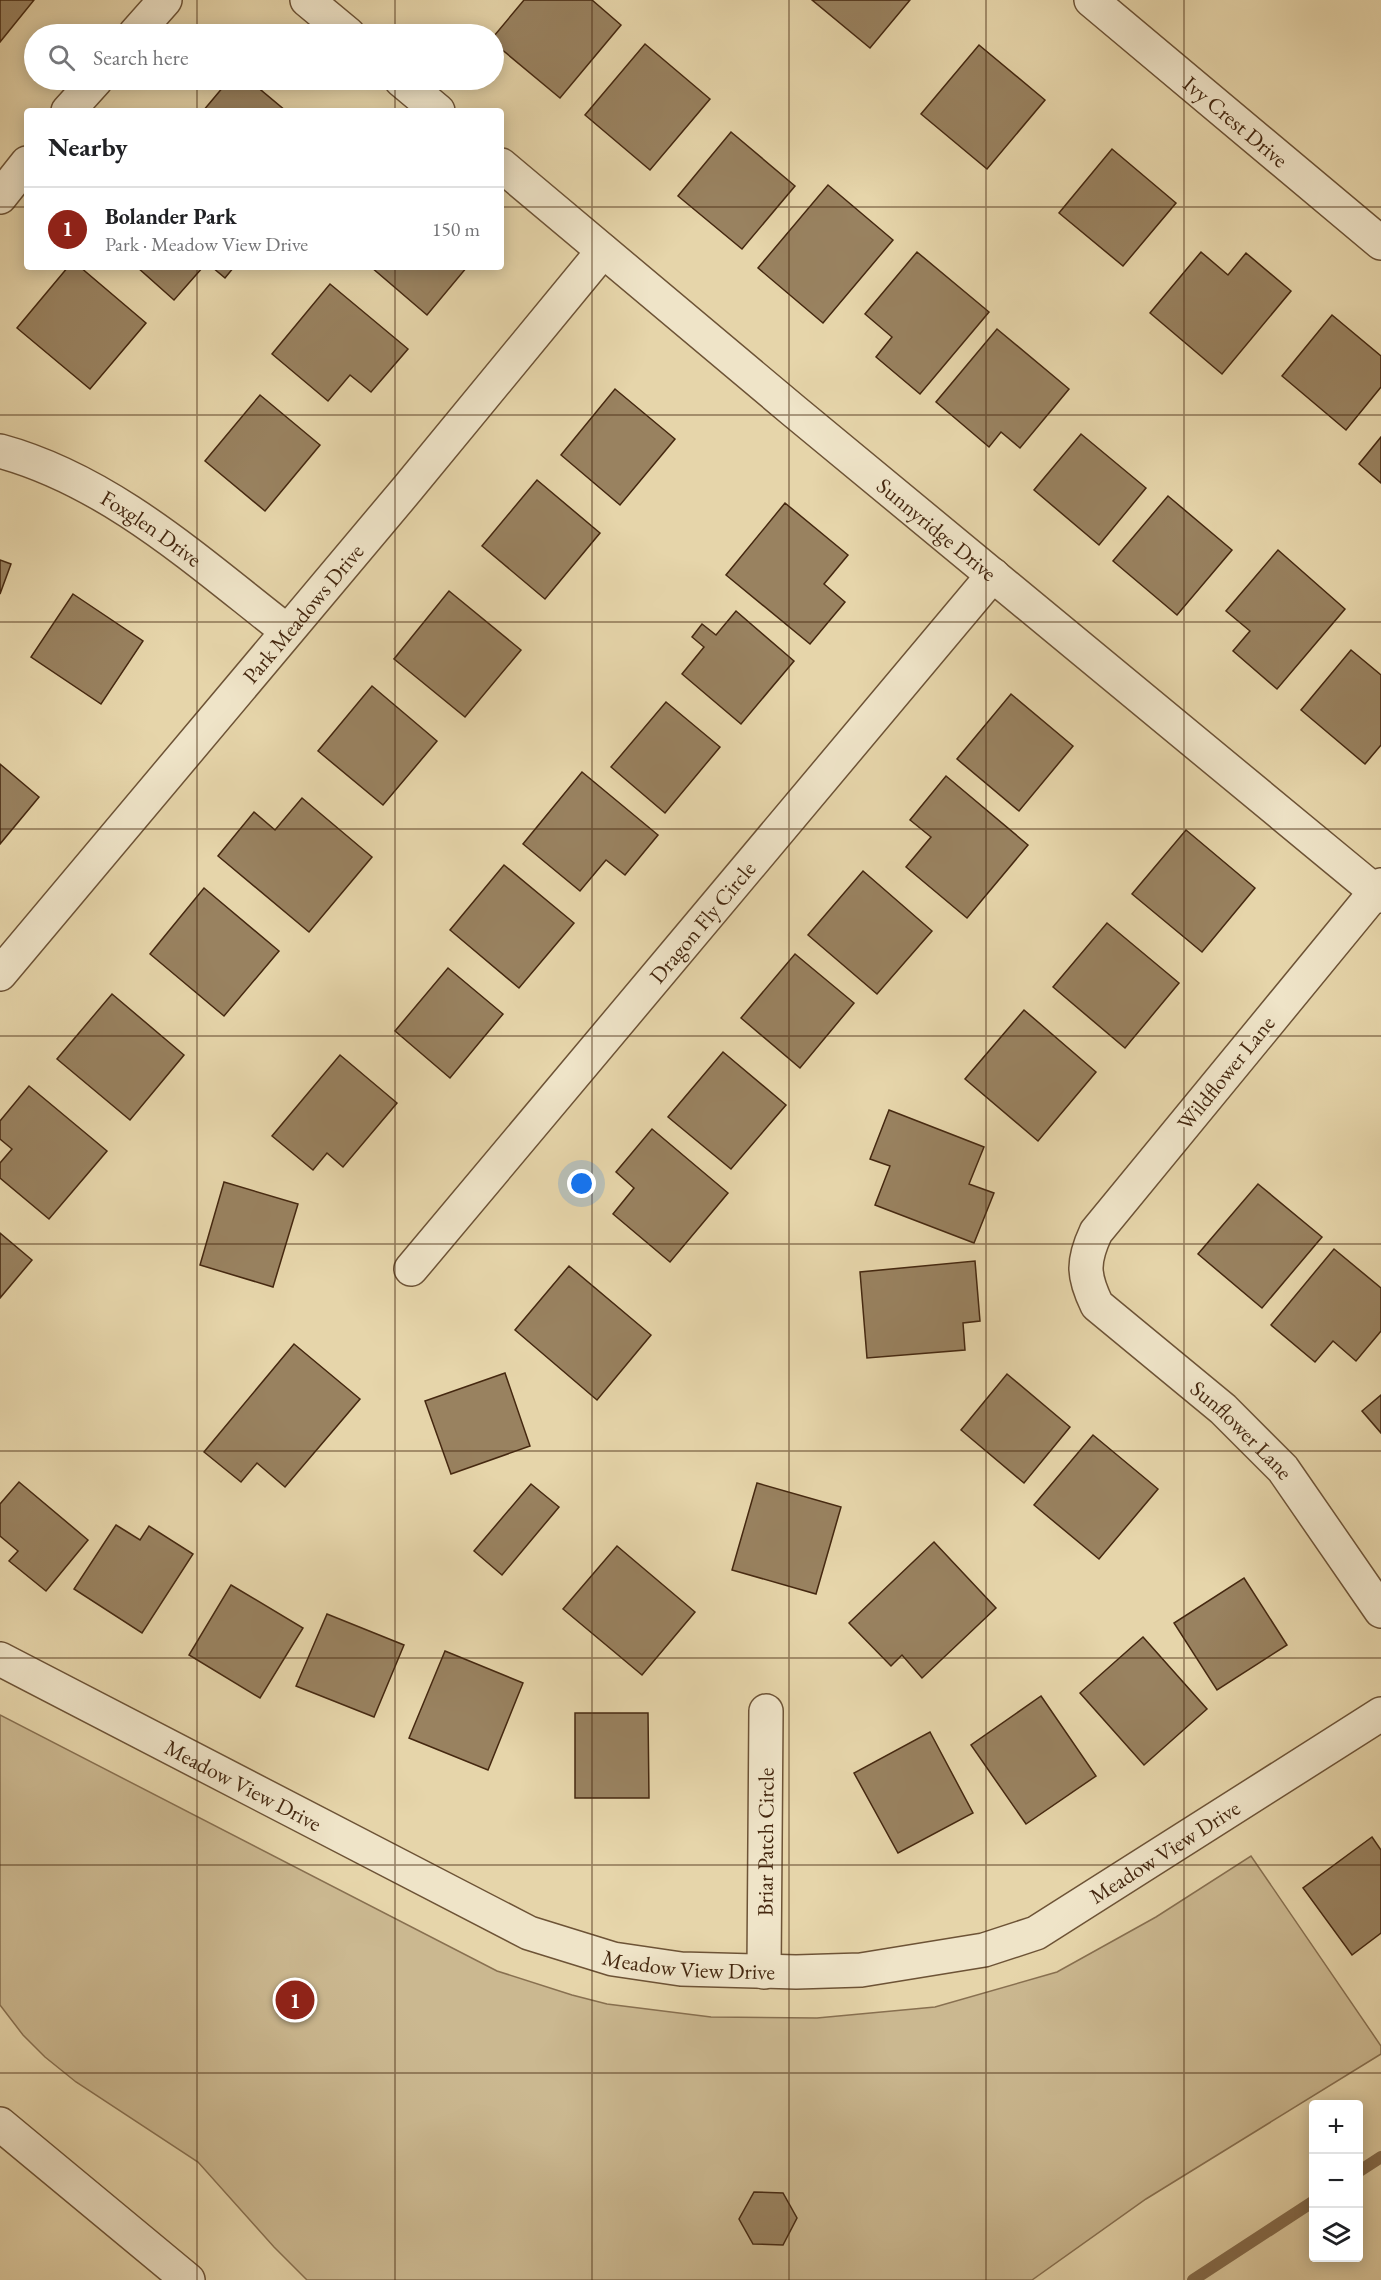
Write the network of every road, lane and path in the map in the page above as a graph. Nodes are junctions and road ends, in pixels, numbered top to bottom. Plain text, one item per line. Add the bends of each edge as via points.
1 (165, 0) edge
2 (307, 0) edge
3 (1091, 0) edge
4 (144, 24) edge
5 (336, 24) edge
6 (87, 90) edge
7 (413, 90) edge
8 (71, 108) edge
9 (434, 108) edge
10 (24, 167) edge
11 (504, 168) edge
12 (0, 197) edge
13 (1381, 243) edge
14 (603, 251) junction
15 (0, 451) edge
16 (993, 575) junction
17 (286, 631) junction
18 (1379, 891) edge
19 (0, 974) edge
20 (411, 1269) dead end
21 (1085, 1269) joint
22 (1381, 1611) edge
23 (0, 1659) edge
24 (766, 1711) dead end
25 (1381, 1714) edge
26 (764, 1972) junction
27 (0, 2124) edge
28 (188, 2280) edge

1 - 4 street
2 - 5 street
3 - 13 street, Ivy Crest Drive
6 - 8 street
7 - 9 street
10 - 12 street
11 - 14 street, Sunnyridge Drive
14 - 16 street, Sunnyridge Drive
14 - 17 street, Park Meadows Drive
15 - 17 street, Foxglen Drive via 25,458 97,492 148,523
16 - 18 street, Sunnyridge Drive
16 - 20 street, Dragon Fly Circle
17 - 19 street, Park Meadows Drive
18 - 21 street, Wildflower Lane via 1096,1232 1086,1252
21 - 22 street, Sunflower Lane via 1097,1305 1223,1409 1283,1469
23 - 26 street, Meadow View Drive via 529,1933 613,1959 681,1969
24 - 26 street, Briar Patch Circle
25 - 26 street, Meadow View Drive via 1035,1933 984,1950 861,1970
27 - 28 street

